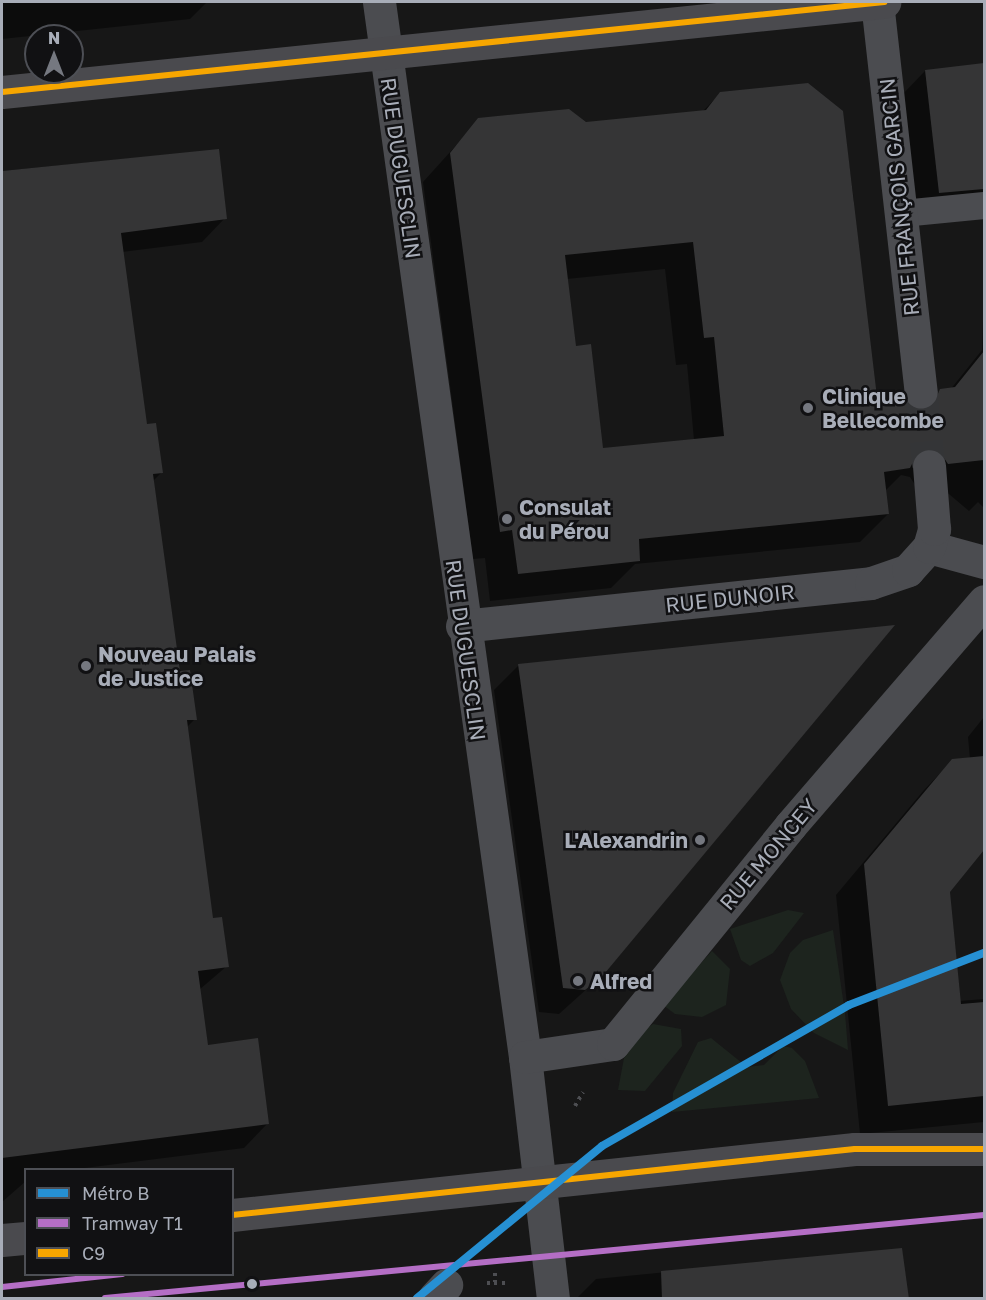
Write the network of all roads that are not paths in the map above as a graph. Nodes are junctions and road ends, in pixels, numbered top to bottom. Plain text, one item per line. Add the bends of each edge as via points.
1 (379, 2) edge
2 (877, 2) edge
3 (884, 2) edge
4 (386, 53) junction
5 (2, 92) edge
6 (984, 205) edge
7 (902, 213) junction
8 (921, 392) tunnel mouth
9 (929, 466) tunnel mouth
10 (929, 547) junction
11 (984, 562) edge
12 (984, 601) edge
13 (462, 626) junction
14 (525, 1057) junction
15 (984, 1149) edge
16 (538, 1183) junction
17 (234, 1215) edge
18 (24, 1238) edge
19 (2, 1240) edge
20 (553, 1299) edge

1 - 4 street, RUE DUGUESCLIN
2 - 3 main road
2 - 4 main road
2 - 7 street, RUE FRANÇOIS GARCIN
4 - 5 main road
4 - 13 street, RUE DUGUESCLIN
6 - 7 lane
7 - 8 street, RUE FRANÇOIS GARCIN
9 - 10 street via 934,529
10 - 11 street
10 - 13 street, RUE DUNOIR via 908,570 871,583
12 - 14 street, RUE MONCEY via 790,826 613,1044
13 - 14 street, RUE DUGUESCLIN
14 - 16 street, RUE DUGUESCLIN
15 - 16 main road via 855,1149
16 - 17 main road
16 - 20 street, RUE DUGUESCLIN
18 - 19 main road

